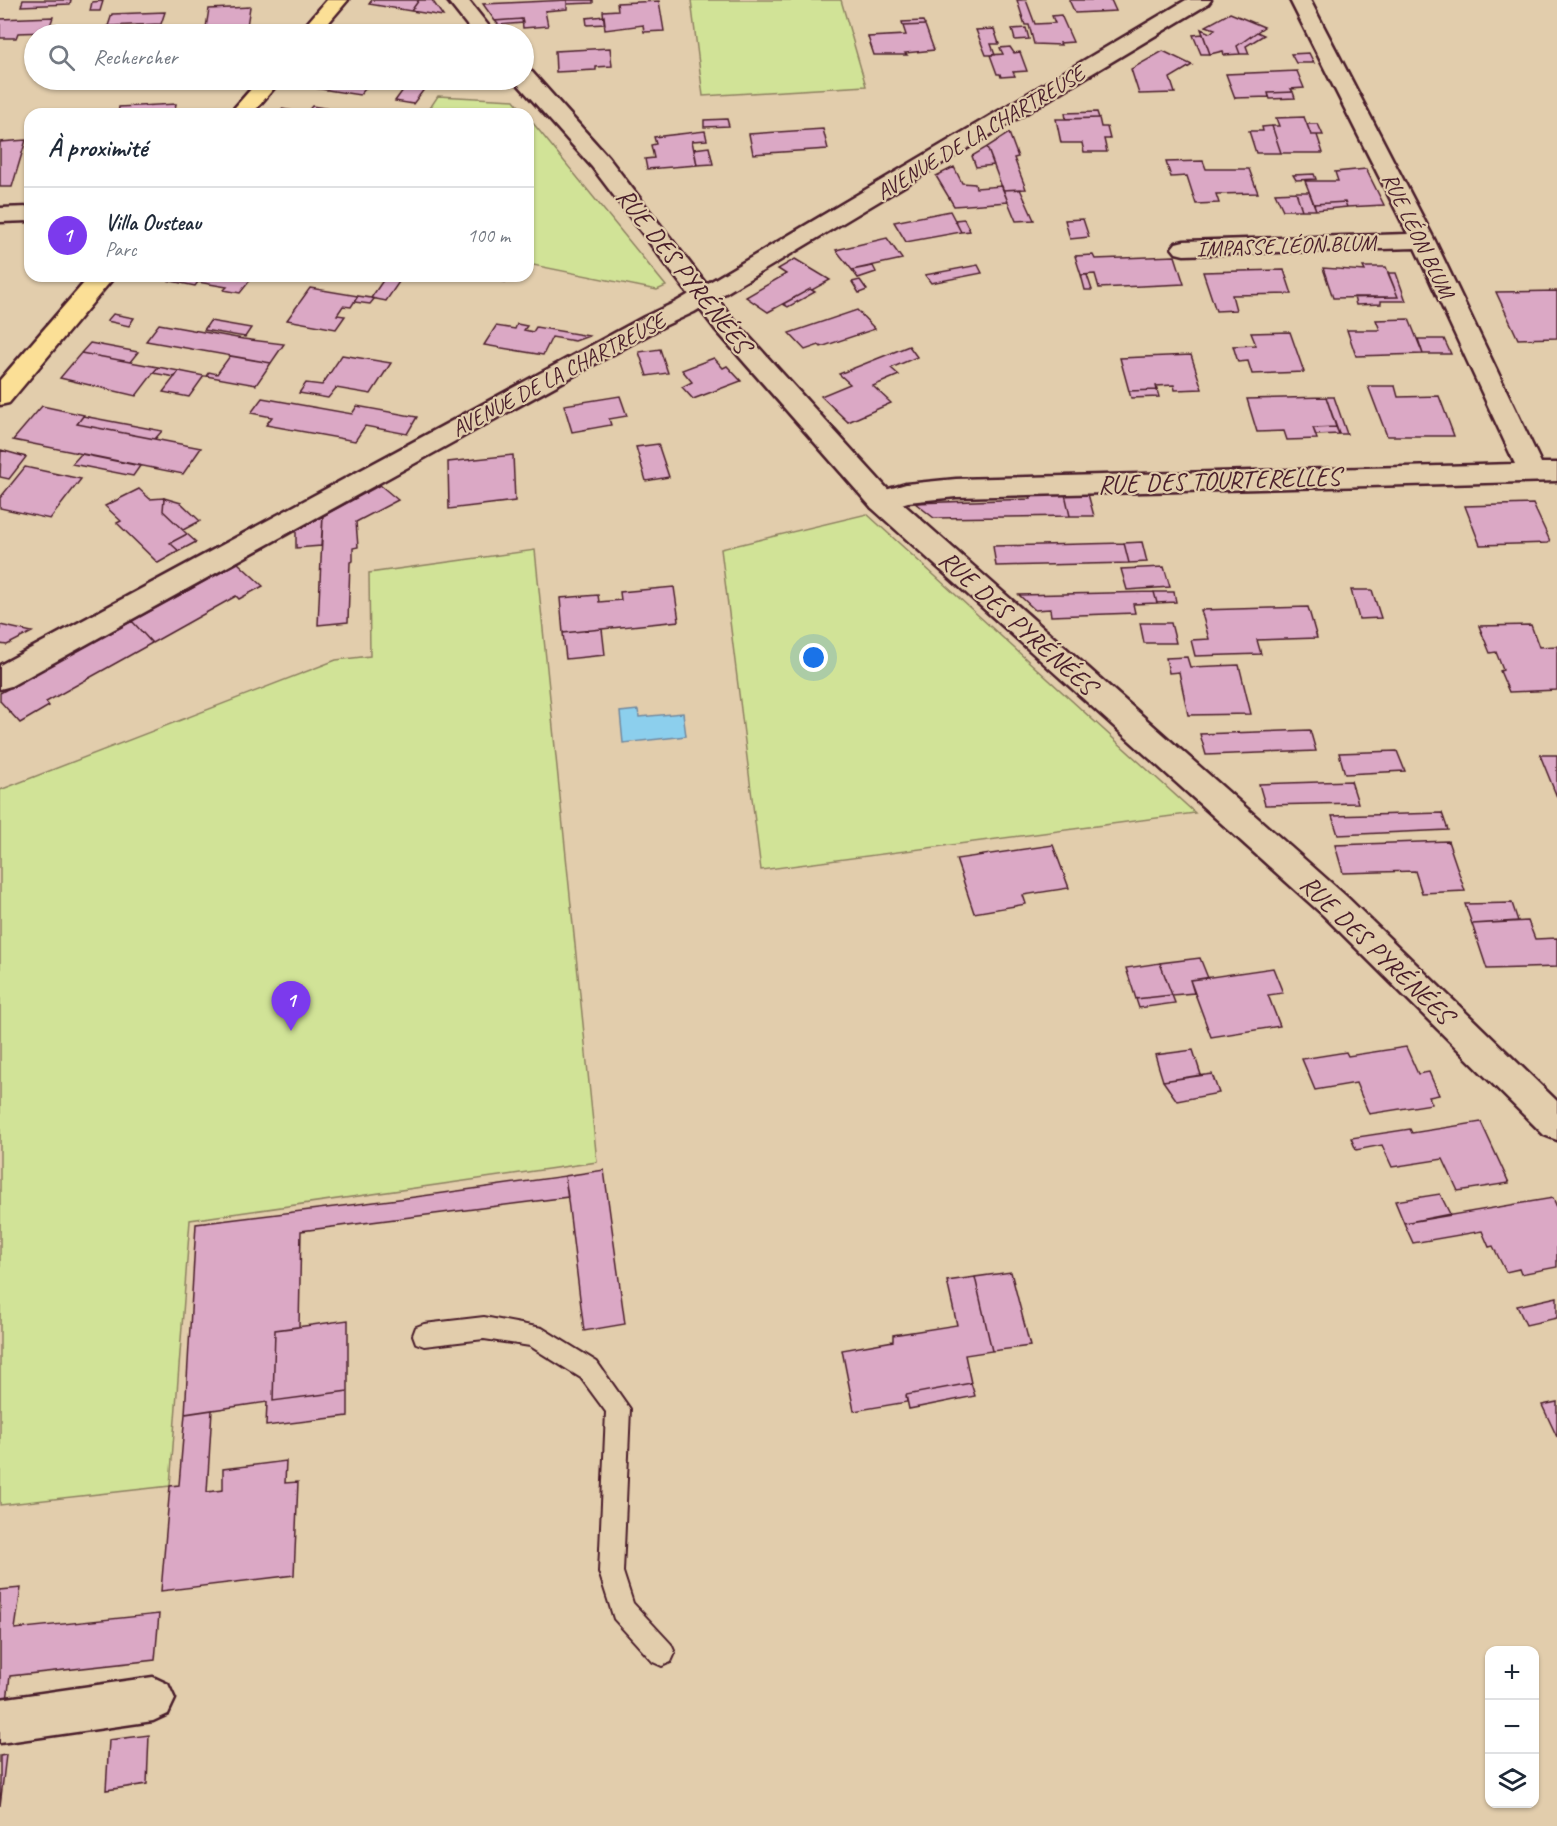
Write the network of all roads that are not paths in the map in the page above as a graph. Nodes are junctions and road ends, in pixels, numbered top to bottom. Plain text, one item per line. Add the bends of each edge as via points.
1 (338, 0) edge
2 (457, 0) edge
3 (1201, 0) edge
4 (1300, 0) edge
5 (317, 24) edge
6 (477, 24) edge
7 (534, 88) edge
8 (261, 90) edge
9 (245, 108) edge
10 (24, 214) edge
11 (0, 216) edge
12 (1423, 242) junction
13 (1184, 248) dead end
14 (98, 282) edge
15 (702, 298) junction
16 (0, 397) edge
17 (1545, 472) edge
18 (882, 501) junction
19 (0, 678) edge
20 (1556, 1121) edge
21 (424, 1335) dead end
22 (662, 1653) dead end
23 (153, 1699) dead end
24 (0, 1721) edge

1 - 5 main road
2 - 6 street
3 - 15 street, AVENUE DE LA CHARTREUSE
4 - 12 street, RUE LÉON BLUM
7 - 15 street, RUE DES PYRÉNÉES via 600,162
8 - 9 main road
10 - 11 street
12 - 13 street, IMPASSE LÉON BLUM
12 - 17 street, RUE LÉON BLUM
14 - 16 main road
15 - 18 street, RUE DES PYRÉNÉES
15 - 19 street, AVENUE DE LA CHARTREUSE
17 - 18 street, RUE DES TOURTERELLES via 956,488 906,493
18 - 20 street, RUE DES PYRÉNÉES via 1335,906
21 - 22 lane via 484,1328 534,1336 589,1370 618,1408 611,1572 623,1610
23 - 24 street

